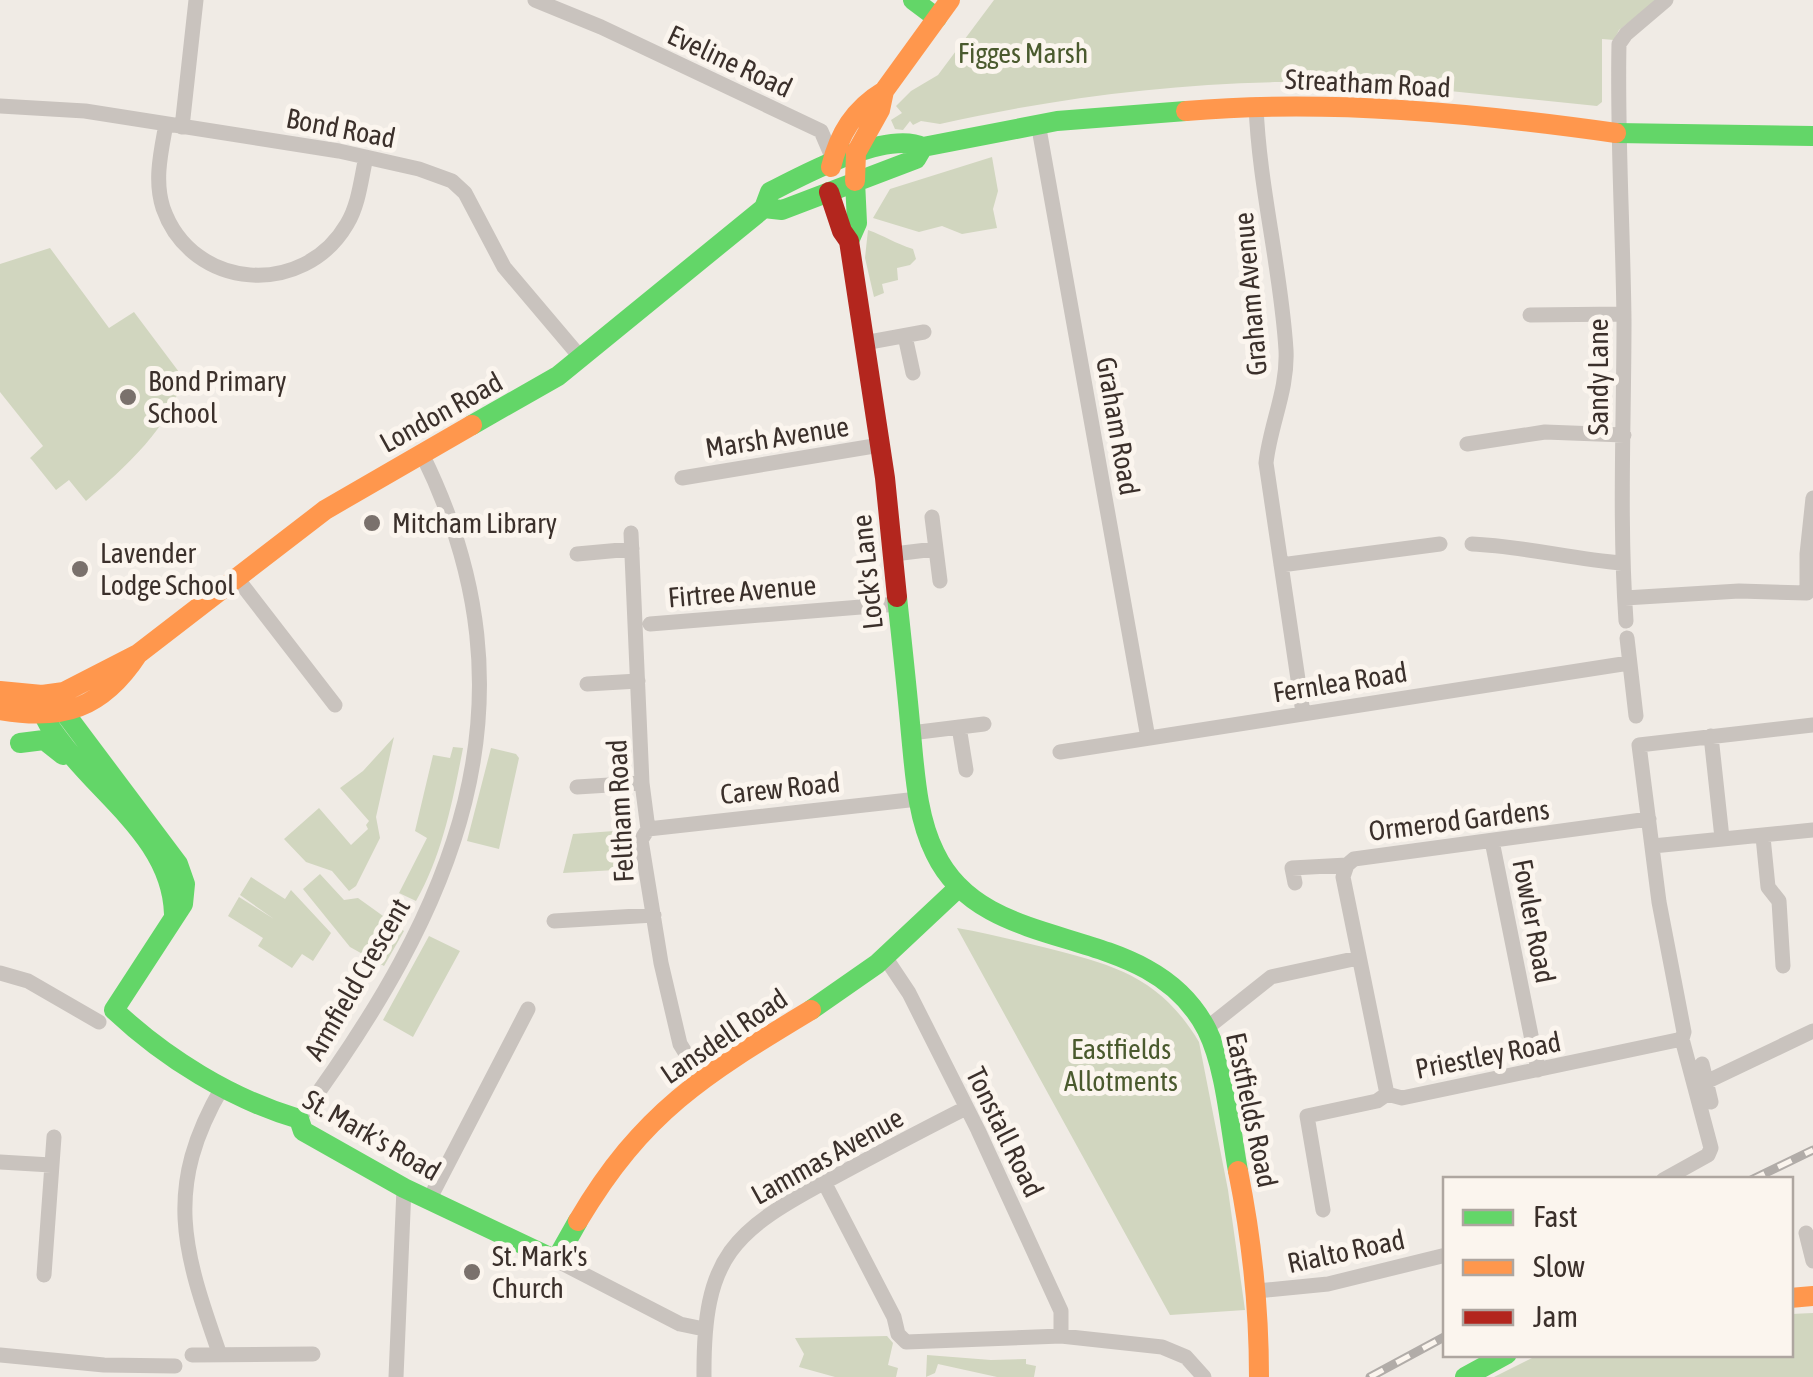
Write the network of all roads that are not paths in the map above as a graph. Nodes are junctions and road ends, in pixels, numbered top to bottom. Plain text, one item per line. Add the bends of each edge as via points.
1 (196, 0) edge
2 (535, 0) edge
3 (914, 0) edge
4 (950, 0) edge
5 (1666, 0) edge
6 (937, 18) junction
7 (884, 91) junction
8 (1256, 105) junction
9 (0, 106) edge
10 (1038, 123) junction
11 (1617, 124) junction
12 (174, 125) junction
13 (1813, 136) edge
14 (923, 147) junction
15 (856, 153) junction
16 (366, 157) junction
17 (833, 159) junction
18 (855, 181) junction
19 (829, 192) junction
20 (764, 208) junction
21 (849, 241) junction
22 (1530, 314) dead end
23 (1624, 314) junction
24 (924, 332) dead end
25 (905, 336) junction
26 (864, 343) junction
27 (582, 358) junction
28 (913, 373) dead end
29 (1624, 436) junction
30 (1467, 444) dead end
31 (880, 446) junction
32 (422, 454) junction
33 (682, 478) dead end
34 (1813, 498) edge
35 (932, 518) dead end
36 (1440, 544) dead end
37 (1472, 544) dead end
38 (935, 549) junction
39 (577, 554) dead end
40 (894, 554) junction
41 (1622, 563) junction
42 (1281, 566) junction
43 (236, 577) junction
44 (940, 581) dead end
45 (1625, 598) junction
46 (898, 604) junction
47 (1626, 620) dead end
48 (650, 624) dead end
49 (1627, 638) dead end
50 (1628, 663) junction
51 (638, 681) junction
52 (586, 684) dead end
53 (0, 691) edge
54 (336, 706) dead end
55 (52, 709) junction
56 (0, 710) edge
57 (1303, 713) junction
58 (1636, 716) dead end
59 (984, 724) dead end
60 (1813, 725) edge
61 (959, 727) junction
62 (910, 733) junction
63 (1711, 736) junction
64 (1148, 738) junction
65 (20, 744) dead end
66 (1060, 752) dead end
67 (966, 770) dead end
68 (642, 783) junction
69 (577, 786) dead end
70 (918, 799) junction
71 (1649, 819) junction
72 (132, 823) junction
73 (648, 829) junction
74 (1813, 830) edge
75 (1762, 836) junction
76 (1722, 838) junction
77 (1492, 841) junction
78 (1653, 846) junction
79 (1347, 865) junction
80 (1294, 883) dead end
81 (958, 889) junction
82 (174, 914) junction
83 (654, 914) junction
84 (554, 921) dead end
85 (885, 958) junction
86 (1358, 958) junction
87 (1783, 966) dead end
88 (0, 973) edge
89 (528, 1020) dead end
90 (100, 1022) dead end
91 (1207, 1028) junction
92 (1813, 1031) edge
93 (1682, 1039) junction
94 (1702, 1064) dead end
95 (1538, 1070) junction
96 (701, 1078) junction
97 (1706, 1082) junction
98 (223, 1086) junction
99 (1388, 1094) junction
100 (1706, 1106) junction
101 (966, 1108) junction
102 (299, 1119) junction
103 (54, 1137) dead end
104 (0, 1162) edge
105 (50, 1165) junction
106 (1668, 1177) edge
107 (824, 1182) junction
108 (404, 1188) junction
109 (429, 1200) junction
110 (1323, 1210) dead end
111 (1803, 1232) edge
112 (1443, 1256) edge
113 (556, 1260) junction
114 (1813, 1261) edge
115 (44, 1275) dead end
116 (1257, 1292) junction
117 (704, 1329) junction
118 (1061, 1336) junction
119 (313, 1354) dead end
120 (192, 1355) dead end
121 (220, 1355) junction
122 (0, 1356) edge
123 (1502, 1357) edge
124 (175, 1366) dead end
125 (396, 1377) edge
126 (704, 1377) edge
127 (1204, 1377) edge
128 (1259, 1377) edge
129 (1465, 1377) edge

1 - 12 street
2 - 17 street, Eveline Road via 821,131
3 - 6 street
4 - 6 street
5 - 11 street, Sandy Lane via 1622,38
6 - 7 street
7 - 15 street
7 - 17 street via 849,121
8 - 10 street, Streatham Road
8 - 11 street, Streatham Road
8 - 42 street, Graham Avenue via 1286,352 1266,463
9 - 12 street, Bond Road
10 - 14 street, Streatham Road
10 - 64 street, Graham Road
11 - 13 street, Streatham Road
11 - 23 street, Sandy Lane
12 - 16 street, Bond Road
12 - 16 street via 158,178 168,221 204,261 243,276 284,274 324,253 351,216
14 - 15 street, Streatham Road via 910,141
14 - 18 street, Streatham Road via 916,159
15 - 17 street, Streatham Road
15 - 18 street, Lock's Lane
16 - 27 street, Bond Road via 457,184 504,267
17 - 19 street
17 - 20 street, London Road via 775,188
18 - 19 street, Streatham Road
18 - 21 street, Lock's Lane via 857,223
19 - 20 street, London Road via 782,210
19 - 21 street, Lock's Lane
20 - 27 street, London Road
21 - 26 street, Lock's Lane
22 - 23 street
23 - 29 street, Sandy Lane
24 - 25 street
25 - 26 street
25 - 28 street
26 - 31 street, Lock's Lane
27 - 32 street, London Road
29 - 30 street via 1558,432
29 - 41 street, Sandy Lane
31 - 33 street, Marsh Avenue
31 - 40 street, Lock's Lane
32 - 43 street, London Road via 325,510
32 - 102 street, Armfield Crescent via 455,526 478,626 480,700 469,781 450,854 420,928 372,1014
34 - 45 street via 1807,594
35 - 38 street
36 - 42 street
37 - 41 street
38 - 40 street
38 - 44 street
39 - 51 street, Feltham Road via 631,541
40 - 46 street, Lock's Lane
41 - 45 street, Sandy Lane
42 - 57 street, Graham Avenue
43 - 54 street
43 - 55 street, London Road via 138,654 126,675 92,700
45 - 47 street, Sandy Lane
46 - 48 street, Firtree Avenue
46 - 62 street, Lock's Lane
49 - 50 street
50 - 57 street, Fernlea Road
50 - 58 street
51 - 52 street
51 - 68 street, Feltham Road
53 - 55 street
55 - 56 street
55 - 72 street via 90,778
55 - 82 street, St. Mark's Road via 178,864 186,896
57 - 64 street, Fernlea Road
59 - 61 street
60 - 63 street
61 - 62 street
61 - 67 street
62 - 70 street, Lock's Lane
63 - 71 street via 1639,746
63 - 76 street
64 - 66 street, Fernlea Road
65 - 72 street via 53,745
68 - 69 street
68 - 73 street, Feltham Road
70 - 73 street, Carew Road
70 - 81 street, Lock's Lane via 931,847
71 - 77 street, Ormerod Gardens
71 - 78 street
72 - 82 street via 166,867
73 - 83 street, Feltham Road via 641,840
74 - 75 street
75 - 76 street
75 - 87 street via 1768,886 1779,901
76 - 78 street
77 - 79 street, Ormerod Gardens
77 - 95 street, Fowler Road
78 - 93 street
79 - 80 street, Ormerod Gardens via 1292,868
79 - 86 street via 1343,877
81 - 85 street, Lansdell Road
81 - 91 street, Eastfields Road via 1007,922 1135,960 1171,987
82 - 98 street, St. Mark's Road via 114,1010
83 - 84 street
83 - 96 street, Feltham Road via 680,1044
85 - 96 street, Lansdell Road
85 - 101 street, Tonstall Road
86 - 91 street via 1271,977
86 - 99 street
88 - 90 street via 28,981
89 - 109 street
91 - 116 street, Eastfields Road via 1242,1184
92 - 97 street
93 - 95 street, Priestley Road
93 - 100 street
94 - 97 street
95 - 99 street, Priestley Road via 1402,1098
96 - 113 street, Lansdell Road via 616,1162
97 - 100 street
98 - 102 street, St. Mark's Road
98 - 121 street via 195,1144 185,1202 189,1264
99 - 110 street, Priestley Road via 1306,1116
100 - 106 street via 1708,1155
101 - 107 street, Lammas Avenue
101 - 118 street, Tonstall Road via 1060,1311
102 - 108 street, St. Mark's Road via 303,1131
103 - 105 street
104 - 105 street
105 - 115 street
107 - 117 street, Lammas Avenue via 773,1210 738,1242 715,1282
107 - 118 street via 906,1342
108 - 109 street, St. Mark's Road
108 - 125 street
109 - 113 street, St. Mark's Road
111 - 114 street
112 - 116 street, Rialto Road via 1328,1284
113 - 117 street via 680,1324
116 - 128 street, Eastfields Road
117 - 126 street, Lammas Avenue
118 - 127 street via 1169,1348
119 - 121 street
120 - 121 street
122 - 124 street
123 - 129 street

